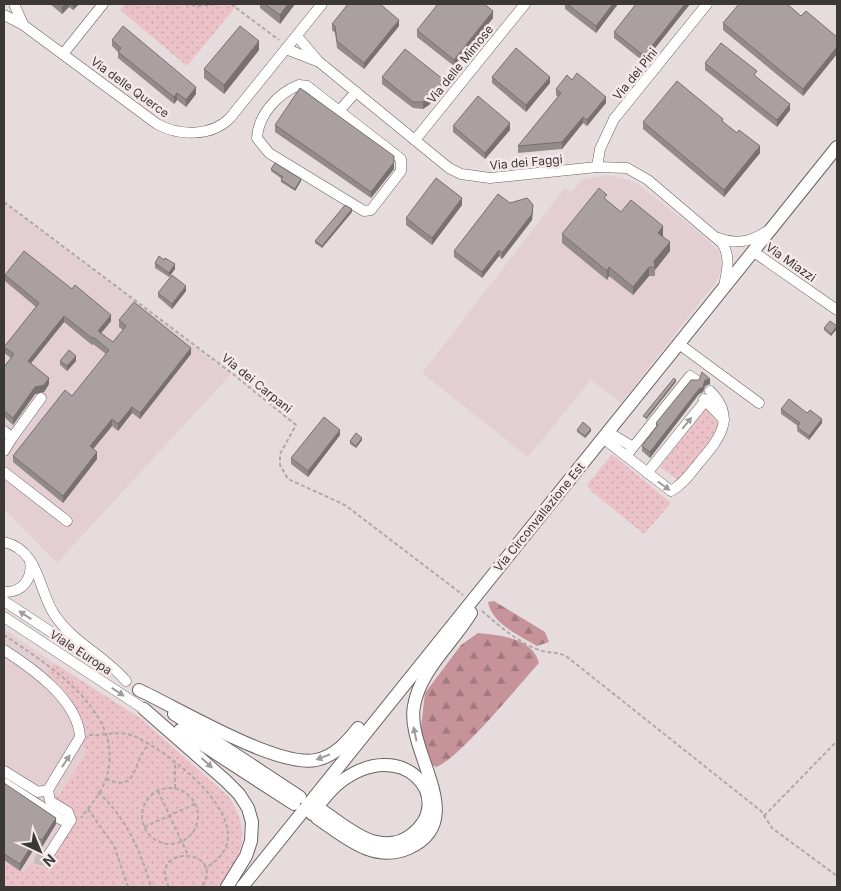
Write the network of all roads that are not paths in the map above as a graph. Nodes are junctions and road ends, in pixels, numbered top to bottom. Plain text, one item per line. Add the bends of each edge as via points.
1 (14, 4) edge
2 (103, 4) edge
3 (322, 4) edge
4 (525, 4) edge
5 (707, 4) edge
6 (4, 15) edge
7 (26, 26) junction
8 (297, 36) junction
9 (284, 46) junction
10 (63, 54) junction
11 (322, 64) junction
12 (356, 92) junction
13 (338, 112) junction
14 (415, 140) junction
15 (837, 147) edge
16 (597, 167) junction
17 (776, 224) junction
18 (718, 238) junction
19 (754, 252) junction
20 (722, 292) junction
21 (837, 310) edge
22 (679, 344) junction
23 (690, 383) edge
24 (41, 398) dead end
25 (759, 403) dead end
26 (4, 431) edge
27 (605, 435) junction
28 (12, 438) junction
29 (633, 447) junction
30 (4, 451) edge
31 (626, 456) junction
32 (4, 472) edge
33 (647, 473) junction
34 (68, 521) dead end
35 (4, 542) edge
36 (30, 560) junction
37 (4, 592) edge
38 (4, 601) edge
39 (474, 604) junction
40 (4, 617) edge
41 (455, 623) junction
42 (4, 625) edge
43 (4, 650) edge
44 (94, 676) junction
45 (126, 681) junction
46 (139, 690) junction
47 (144, 709) junction
48 (4, 771) edge
49 (4, 783) edge
50 (48, 790) junction
51 (62, 820) dead end
52 (48, 856) dead end
53 (227, 887) edge
54 (242, 887) edge
55 (248, 887) edge

1 - 7 street, Via delle Querce
2 - 10 street
3 - 8 street, Via delle Querce
4 - 14 street, Via delle Mimose
5 - 16 street, Via dei Pini via 614,120 600,149
6 - 7 street, Via delle Querce
7 - 10 street, Via delle Querce
8 - 9 street, Via delle Querce
8 - 11 street, Via dei Faggi
9 - 10 street, Via delle Querce via 228,120 215,128 196,132 175,131 157,124
9 - 11 street, Via dei Faggi
11 - 12 street, Via dei Faggi
12 - 13 street
12 - 14 street, Via dei Faggi
13 - 13 street via 307,86 299,85 287,90 272,105 258,128 257,138 269,152 364,211 372,210 401,171 401,159
14 - 16 street, Via dei Faggi via 449,168 475,177
15 - 17 main road, Via Circonvallazione Est
16 - 18 street, Via dei Faggi via 627,168 637,172
17 - 18 street, Via dei Faggi via 744,242
17 - 19 main road, Via Circonvallazione Est
18 - 20 street, Via dei Faggi via 727,256
19 - 20 main road, Via Circonvallazione Est
19 - 21 street, Via Miazzi
20 - 22 main road, Via Circonvallazione Est
22 - 25 street
22 - 27 main road, Via Circonvallazione Est
23 - 29 street
24 - 28 street
26 - 28 street
27 - 29 street
27 - 31 street
27 - 39 main road, Via Circonvallazione Est via 486,584
28 - 30 street
29 - 31 street
31 - 33 street
32 - 34 street
33 - 33 street via 673,490 713,446 721,435 724,420 707,397
35 - 36 street via 22,550
36 - 37 street via 31,573 26,583 18,590
36 - 45 street via 61,624 81,643 112,664
45 -> 38 street, Viale Europa
39 - 41 main road
55 -> 39 main road via 334,788 356,773 384,764 407,768 421,781 428,801 427,814 419,828 404,840 391,843 364,837 320,815 361,846 377,852 403,850 417,844 426,835 435,819 437,802 415,736 414,706 429,671 461,630
40 - 44 street, Viale Europa
41 -> 46 main road via 397,682 345,744 316,760 293,760 268,753
41 - 54 main road
42 - 44 street via 58,660
50 -> 43 street via 77,744 80,735 78,725 53,686
44 -> 47 street, Viale Europa
45 - 46 street, Viale Europa
46 - 47 main road via 297,800
47 -> 53 main road via 220,775 245,802 252,822 251,841 246,856
48 - 50 street via 38,792
49 - 51 street
50 - 52 street via 50,800 68,812 72,820

